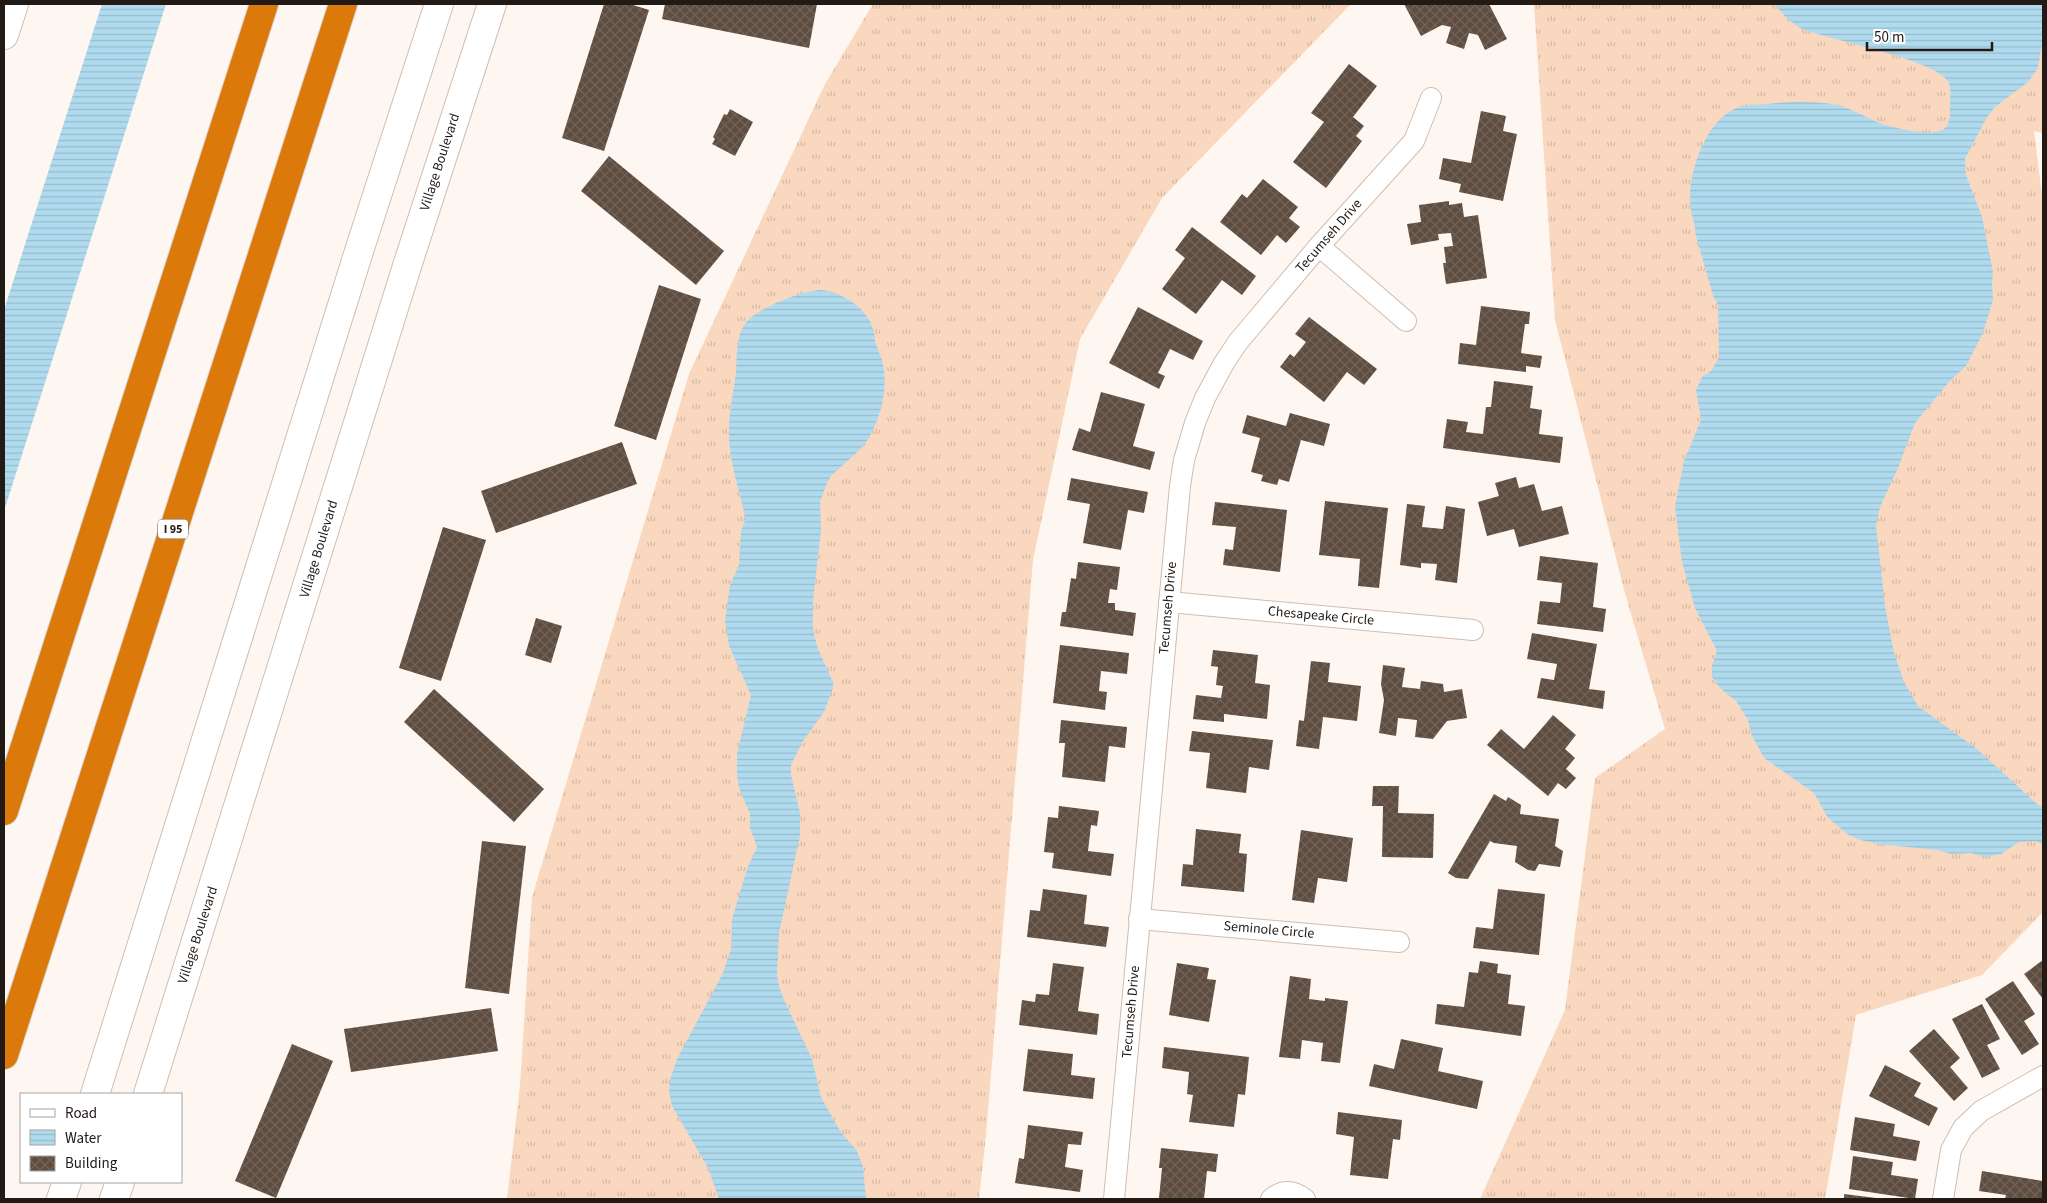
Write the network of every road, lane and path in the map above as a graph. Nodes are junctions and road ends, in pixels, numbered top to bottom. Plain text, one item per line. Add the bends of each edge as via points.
1 (14, 4) edge
2 (264, 4) edge
3 (343, 4) edge
4 (439, 4) edge
5 (492, 4) edge
6 (4, 35) edge
7 (1430, 98) dead end
8 (1319, 246) junction
9 (1406, 321) dead end
10 (1168, 602) junction
11 (1473, 630) dead end
12 (4, 811) edge
13 (1140, 918) junction
14 (1399, 942) dead end
15 (4, 1055) edge
16 (2043, 1076) edge
17 (95, 1093) edge
18 (148, 1093) edge
19 (67, 1183) edge
20 (120, 1183) edge
21 (61, 1199) edge
22 (114, 1199) edge
23 (1114, 1199) edge
24 (1271, 1199) edge
25 (1305, 1199) edge
26 (1943, 1199) edge

1 - 6 street
2 - 12 highway
3 - 15 highway, I 95
4 - 17 street
5 - 18 street, Village Boulevard
7 - 8 street, Tecumseh Drive via 1414,141
8 - 9 street
8 - 10 street, Tecumseh Drive via 1238,342 1205,398 1184,460
10 - 11 street, Chesapeake Circle
10 - 13 street, Tecumseh Drive
13 - 14 street, Seminole Circle
13 - 23 street, Tecumseh Drive
16 - 26 street via 1982,1111 1963,1128 1951,1150
19 - 21 street
20 - 22 street
24 - 25 street via 1284,1192

